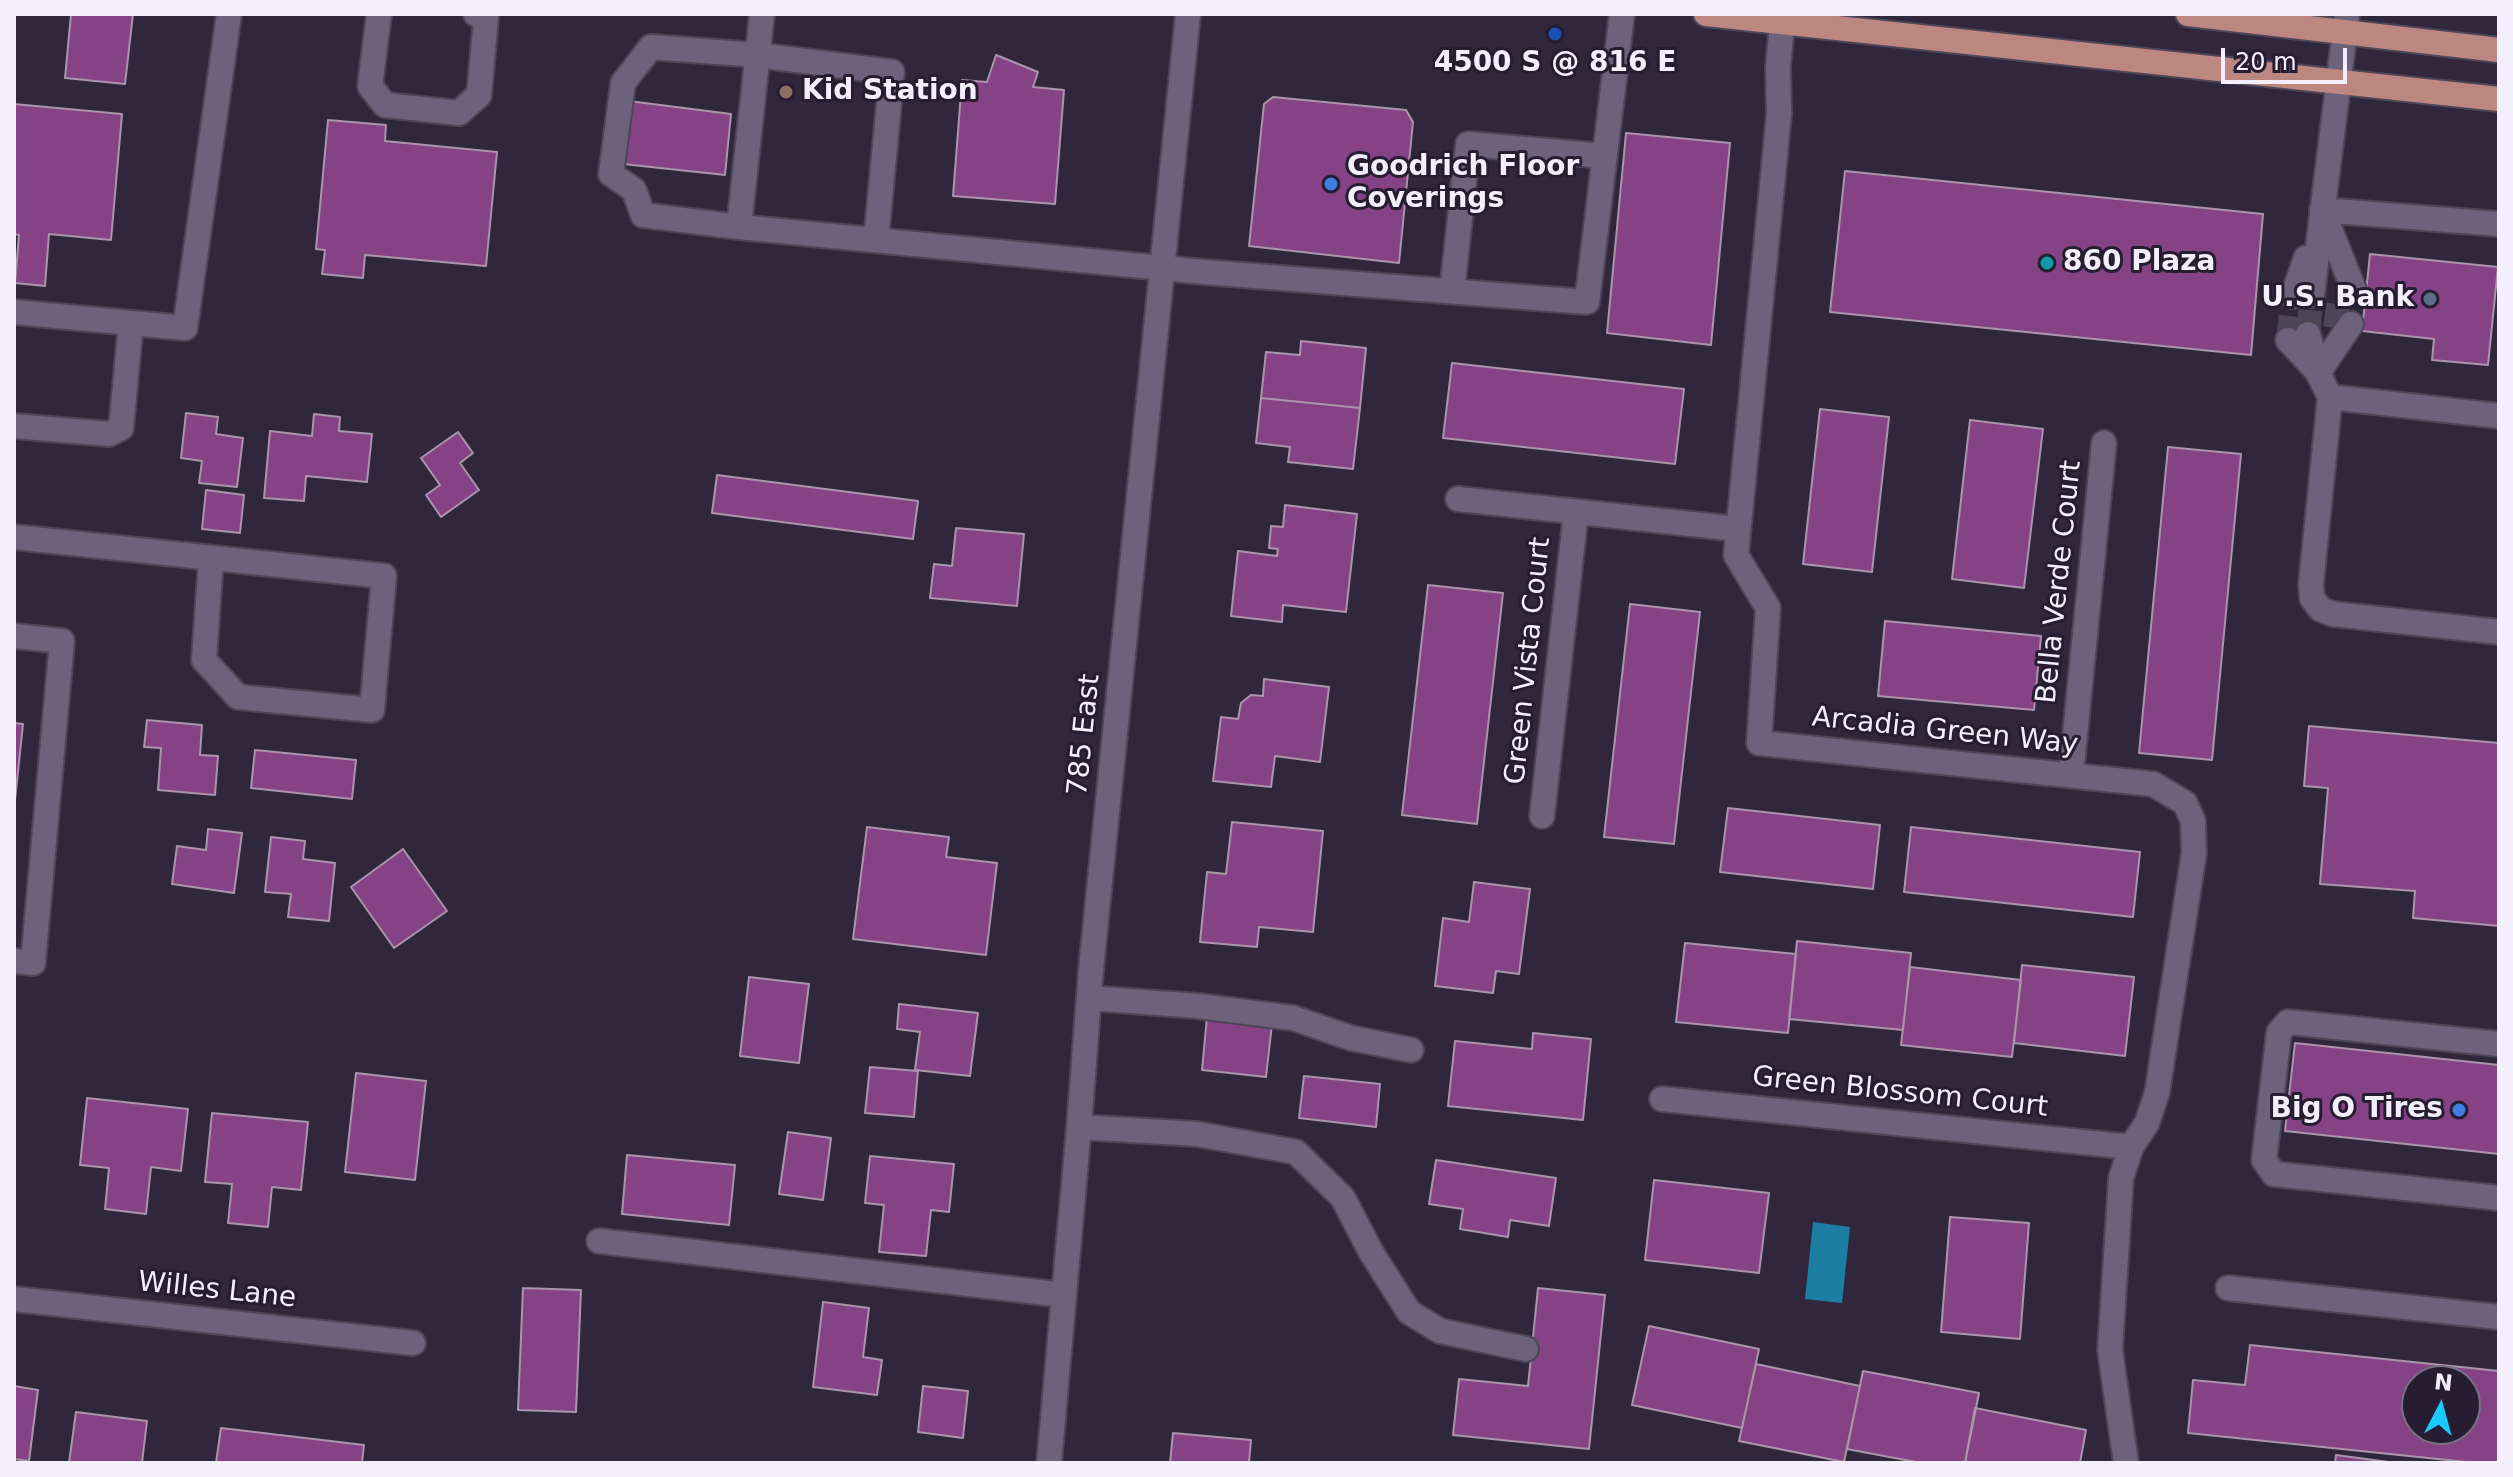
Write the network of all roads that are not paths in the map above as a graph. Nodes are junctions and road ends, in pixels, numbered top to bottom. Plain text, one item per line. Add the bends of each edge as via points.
1 (229, 14) edge
2 (379, 14) edge
3 (476, 14) edge
4 (762, 14) edge
5 (1188, 14) edge
6 (1622, 14) edge
7 (1706, 14) edge
8 (2188, 14) edge
9 (1782, 18) edge
10 (2347, 23) edge
11 (2499, 50) edge
12 (757, 55) junction
13 (2339, 82) junction
14 (2499, 99) edge
15 (1605, 156) junction
16 (2322, 210) junction
17 (2499, 224) edge
18 (739, 227) junction
19 (876, 240) junction
20 (1164, 268) junction
21 (1452, 291) junction
22 (2347, 292) tunnel mouth
23 (2303, 296) tunnel mouth
24 (14, 312) edge
25 (131, 323) junction
26 (2343, 326) tunnel mouth
27 (2298, 337) tunnel mouth
28 (2318, 373) junction
29 (2330, 397) junction
30 (2499, 416) edge
31 (14, 426) edge
32 (2104, 443) dead end
33 (1458, 499) dead end
34 (1576, 512) junction
35 (1738, 529) junction
36 (14, 537) edge
37 (211, 559) junction
38 (2499, 632) edge
39 (14, 636) edge
40 (2071, 775) junction
41 (1542, 816) dead end
42 (14, 961) edge
43 (1089, 998) junction
44 (2499, 1044) edge
45 (1411, 1050) dead end
46 (1662, 1099) dead end
47 (1079, 1127) junction
48 (2131, 1147) junction
49 (2499, 1198) edge
50 (599, 1241) dead end
51 (2228, 1288) dead end
52 (1064, 1295) junction
53 (14, 1299) edge
54 (2499, 1317) edge
55 (413, 1343) dead end
56 (1526, 1349) dead end
57 (1049, 1463) edge
58 (2126, 1463) edge

1 - 25 street via 185,328
2 - 3 street via 370,86 385,105 459,113 479,95 486,18
4 - 12 street
5 - 20 street, 785 East
6 - 15 street
7 - 9 main road
8 - 10 main road
9 - 13 main road
9 - 35 street, Arcadia Green Way via 1779,114
10 - 11 main road
10 - 13 street
12 - 18 street
12 - 18 street via 651,47 623,83 611,174 634,190 643,215
12 - 19 street via 892,72
13 - 14 main road
13 - 16 street
15 - 21 street via 1587,302
15 - 21 street via 1468,144
16 - 17 street
16 - 22 street
16 - 23 street
18 - 19 street
19 - 20 street
20 - 21 street
20 - 43 street, 785 East
24 - 25 street
25 - 31 street via 121,428 109,434
26 - 28 street
27 - 28 street
28 - 29 street
29 - 30 street
29 - 38 street via 2312,598 2333,614
32 - 40 street, Bella Verde Court
33 - 34 street, Green Vista Court
34 - 35 street, Green Vista Court
34 - 41 street, Green Vista Court
35 - 40 street, Arcadia Green Way via 1736,555 1768,608 1759,743
36 - 37 street
37 - 37 street via 384,576 372,710 238,697 204,660
39 - 42 street via 62,641 33,963
40 - 48 street, Arcadia Green Way via 2153,784 2185,803 2193,821 2194,853 2157,1093 2147,1123
43 - 45 street via 1293,1018 1351,1038
43 - 47 street, 785 East
44 - 49 street via 2288,1022 2279,1032 2264,1160 2274,1174
46 - 48 street, Green Blossom Court
47 - 52 street, 785 East
47 - 56 street via 1197,1134 1296,1152 1343,1198 1409,1312 1440,1331
48 - 58 street, Arcadia Green Way via 2121,1178 2110,1350
50 - 52 street
51 - 54 street
52 - 57 street, 785 East
53 - 55 street, Willes Lane

